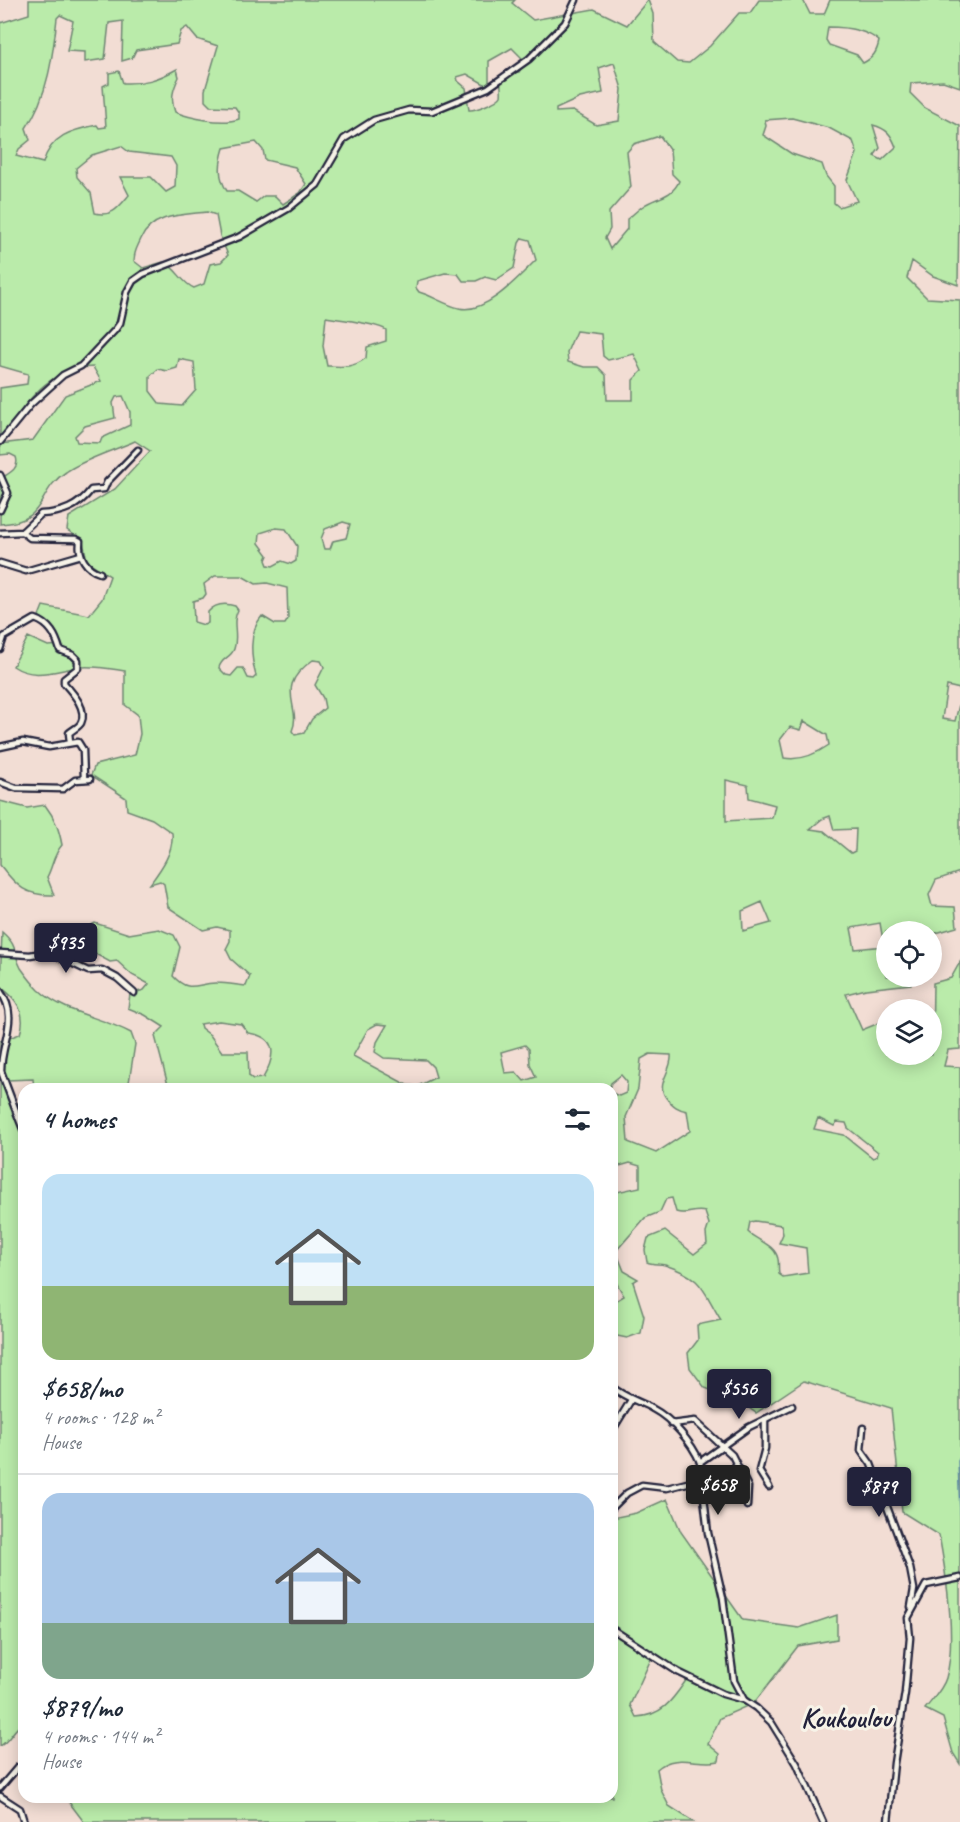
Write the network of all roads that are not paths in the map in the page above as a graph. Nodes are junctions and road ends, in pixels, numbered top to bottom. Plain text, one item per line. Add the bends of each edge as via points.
1 (576, 0) edge
2 (0, 442) edge
3 (138, 450) dead end
4 (0, 475) edge
5 (0, 510) edge
6 (22, 532) junction
7 (0, 533) edge
8 (81, 555) junction
9 (0, 563) edge
10 (100, 573) dead end
11 (0, 648) edge
12 (70, 742) junction
13 (0, 747) edge
14 (0, 782) edge
15 (0, 952) edge
16 (0, 991) edge
17 (134, 993) dead end
18 (18, 1112) edge
19 (618, 1391) edge
20 (631, 1400) junction
21 (792, 1406) dead end
22 (765, 1419) junction
23 (618, 1421) edge
24 (671, 1424) junction
25 (863, 1428) dead end
26 (724, 1446) junction
27 (700, 1462) junction
28 (702, 1486) junction
29 (769, 1487) dead end
30 (618, 1502) edge
31 (747, 1506) dead end
32 (960, 1578) edge
33 (912, 1608) junction
34 (618, 1633) edge
35 (744, 1700) junction
36 (18, 1767) dead end
37 (0, 1788) edge
38 (0, 1796) edge
39 (24, 1822) edge
40 (823, 1822) edge
41 (888, 1822) edge

1 - 2 street via 568,18 529,59 488,88 432,111 409,110 374,120 344,139 316,184 289,208 239,237 133,281 115,330 81,366 63,375 31,404
3 - 6 street via 104,489 91,490 77,505 55,515 41,514
4 - 5 street via 8,493
6 - 7 street
6 - 8 street via 30,538 76,539 80,541
8 - 9 street via 26,571
8 - 10 street via 90,570
11 - 12 street via 4,637 34,619 54,633 60,650 78,660 78,668 64,679 77,698 82,717 80,726 69,733
12 - 13 street via 49,747 23,742
12 - 14 street via 82,745 87,779 75,780 63,789 16,788
15 - 17 street via 48,952 88,971 102,970
16 - 18 street via 10,1009 2,1077
19 - 20 street
20 - 23 street
20 - 24 street via 662,1414
21 - 22 street
22 - 26 street
22 - 29 street via 765,1448 759,1471
24 - 26 street via 694,1421
24 - 27 street
25 - 33 street via 861,1450 871,1464 910,1568
26 - 27 street
26 - 31 street via 748,1487
27 - 28 street
28 - 30 street via 691,1482 667,1488 642,1485
28 - 35 street via 734,1681
32 - 33 street via 926,1585
33 - 41 street
34 - 35 street via 696,1682
35 - 40 street via 771,1722 797,1764
36 - 37 street
38 - 39 street via 20,1809

